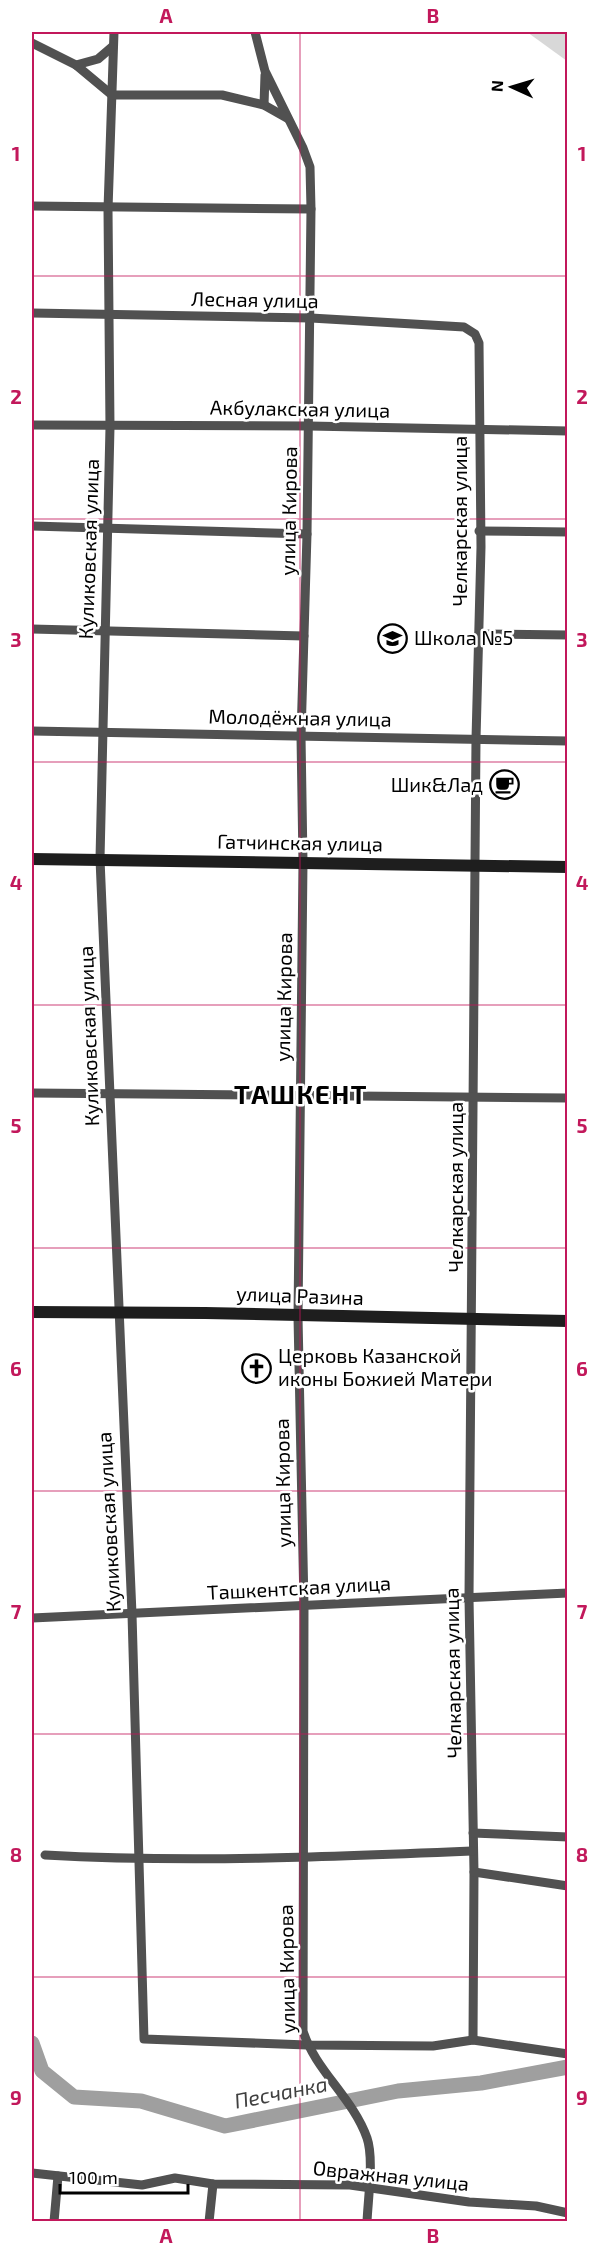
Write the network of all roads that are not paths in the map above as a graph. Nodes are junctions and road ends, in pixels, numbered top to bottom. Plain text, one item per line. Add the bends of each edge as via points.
1 (114, 32) edge
2 (255, 32) edge
3 (32, 43) edge
4 (112, 46) junction
5 (76, 65) junction
6 (265, 71) junction
7 (112, 95) junction
8 (264, 105) junction
9 (288, 119) junction
10 (32, 206) edge
11 (108, 208) junction
12 (311, 209) junction
13 (32, 313) edge
14 (110, 316) junction
15 (311, 318) junction
16 (475, 334) joint
17 (32, 425) edge
18 (309, 426) junction
19 (110, 427) junction
20 (478, 430) junction
21 (567, 431) edge
22 (32, 526) edge
23 (107, 530) junction
24 (479, 531) junction
25 (567, 532) edge
26 (307, 534) junction
27 (32, 629) edge
28 (105, 629) junction
29 (479, 634) junction
30 (567, 635) edge
31 (304, 636) junction
32 (32, 731) edge
33 (101, 733) junction
34 (301, 736) junction
35 (476, 738) junction
36 (567, 741) edge
37 (100, 859) junction
38 (32, 860) edge
39 (303, 862) junction
40 (476, 866) junction
41 (567, 867) edge
42 (32, 1093) edge
43 (109, 1094) junction
44 (301, 1095) junction
45 (474, 1097) junction
46 (567, 1098) edge
47 (32, 1312) edge
48 (118, 1312) junction
49 (298, 1317) junction
50 (473, 1320) junction
51 (567, 1321) edge
52 (567, 1593) edge
53 (469, 1598) junction
54 (304, 1605) junction
55 (132, 1614) junction
56 (32, 1618) edge
57 (473, 1833) junction
58 (567, 1837) edge
59 (473, 1851) junction
60 (45, 1855) dead end
61 (303, 1858) junction
62 (137, 1860) junction
63 (474, 1872) junction
64 (567, 1886) edge
65 (473, 2040) junction
66 (307, 2045) junction
67 (567, 2054) edge
68 (32, 2173) edge
69 (58, 2176) junction
70 (213, 2184) junction
71 (369, 2188) junction
72 (567, 2213) edge
73 (54, 2222) edge
74 (209, 2222) edge
75 (367, 2222) edge

1 - 4 street, Куликовская улица
2 - 6 street, улица Кирова
3 - 5 street
4 - 5 street via 98,59
4 - 7 street, Куликовская улица
5 - 7 street
6 - 8 street
6 - 9 street, улица Кирова
7 - 8 street via 222,95
7 - 11 street, Куликовская улица
8 - 9 street
9 - 12 street, улица Кирова via 310,167
10 - 11 street
11 - 12 street
11 - 14 street, Куликовская улица
12 - 15 street, улица Кирова
13 - 14 street, Лесная улица
14 - 15 street, Лесная улица
14 - 19 street, Куликовская улица
15 - 16 street, Лесная улица via 464,327
15 - 18 street, улица Кирова
16 - 20 street, Челкарская улица via 479,343
17 - 19 street, Акбулакская улица
18 - 19 street, Акбулакская улица
18 - 20 street, Акбулакская улица
18 - 26 street, улица Кирова
19 - 23 street, Куликовская улица
20 - 21 street, Акбулакская улица
20 - 24 street, Челкарская улица
22 - 23 street
23 - 26 street
23 - 28 street, Куликовская улица
24 - 25 street
24 - 29 street, Челкарская улица
26 - 31 street, улица Кирова
27 - 28 street
28 - 31 street
28 - 33 street, Куликовская улица
29 - 30 street
29 - 35 street, Челкарская улица
31 - 34 street, улица Кирова
32 - 33 street, Молодёжная улица
33 - 34 street, Молодёжная улица
33 - 37 street, Куликовская улица
34 - 35 street, Молодёжная улица
34 - 39 street, улица Кирова
35 - 36 street, Молодёжная улица
35 - 40 street, Челкарская улица
37 - 38 street, Гатчинская улица
37 - 39 street, Гатчинская улица
37 - 43 street, Куликовская улица
39 - 40 street, Гатчинская улица
39 - 44 street, улица Кирова
40 - 41 street, Гатчинская улица
40 - 45 street, Челкарская улица
42 - 43 street
43 - 44 street
43 - 48 street, Куликовская улица
44 - 45 street
44 - 49 street, улица Кирова
45 - 46 street
45 - 50 street, Челкарская улица
47 - 48 street, улица Разина
48 - 49 street, улица Разина
48 - 55 street, Куликовская улица
49 - 50 street, улица Разина
49 - 54 street, улица Кирова
50 - 51 street, улица Разина
50 - 53 street, Челкарская улица
52 - 53 street, Ташкентская улица
53 - 54 street, Ташкентская улица
53 - 57 street, Челкарская улица
54 - 55 street, Ташкентская улица
54 - 61 street, улица Кирова
55 - 56 street, Ташкентская улица
55 - 62 street, Куликовская улица
57 - 58 street
57 - 59 street, Челкарская улица
59 - 61 street
59 - 63 street, Челкарская улица
60 - 62 street
61 - 62 street
61 - 66 street, улица Кирова via 303,2031
62 - 66 street, Куликовская улица via 144,2038
63 - 64 street
63 - 65 street, Челкарская улица
65 - 66 street via 433,2046
65 - 67 street
66 - 71 street via 336,2084 367,2139
68 - 69 street, Овражная улица
69 - 70 street, Овражная улица via 142,2185 176,2178
69 - 73 street
70 - 71 street, Овражная улица
70 - 74 street
71 - 72 street, Овражная улица via 469,2202 537,2206
71 - 75 street

